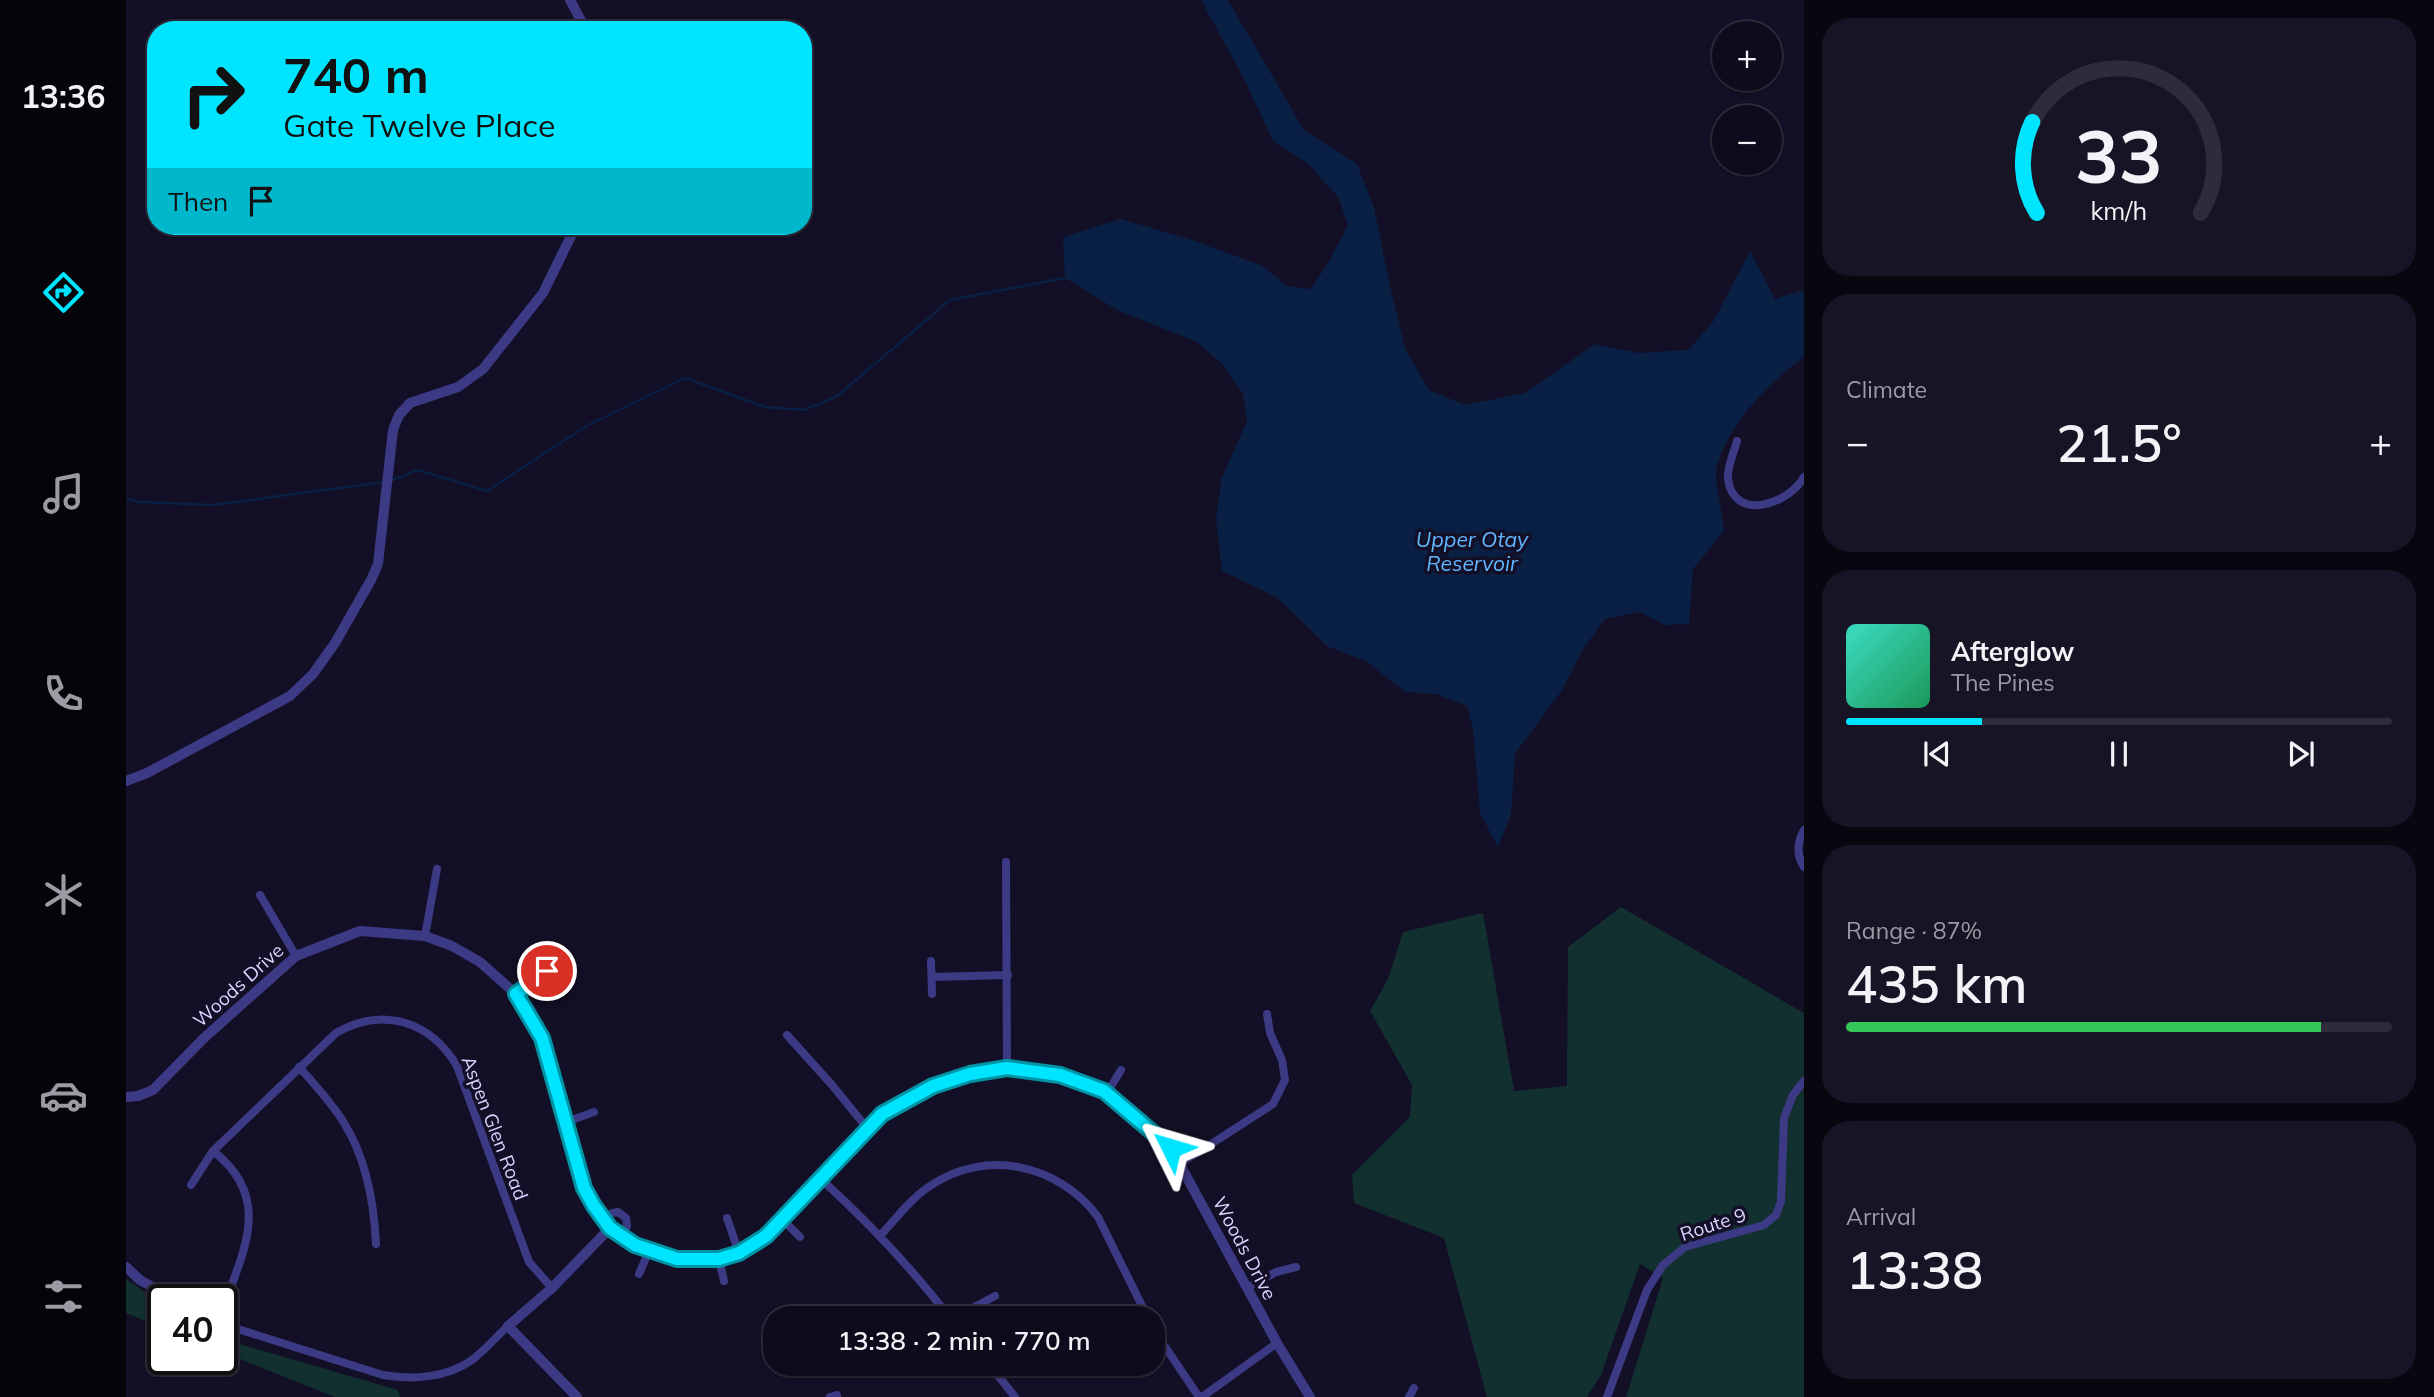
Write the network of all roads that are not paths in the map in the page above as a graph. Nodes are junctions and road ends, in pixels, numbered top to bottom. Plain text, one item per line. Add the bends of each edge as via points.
1 (570, 0) edge
2 (581, 21) edge
3 (572, 235) edge
4 (1737, 441) dead end
5 (1804, 477) edge
6 (126, 781) edge
7 (1804, 830) edge
8 (1006, 862) dead end
9 (1804, 867) edge
10 (437, 869) dead end
11 (260, 895) dead end
12 (425, 936) junction
13 (296, 956) junction
14 (566, 957) dead end
15 (932, 961) dead end
16 (1008, 975) junction
17 (932, 977) junction
18 (516, 994) junction
19 (932, 994) dead end
20 (1267, 1014) dead end
21 (787, 1035) dead end
22 (299, 1067) junction
23 (1007, 1068) junction
24 (1121, 1070) dead end
25 (1804, 1081) edge
26 (1107, 1093) junction
27 (126, 1097) edge
28 (594, 1112) dead end
29 (566, 1122) junction
30 (867, 1128) junction
31 (213, 1151) junction
32 (1180, 1164) junction
33 (821, 1179) junction
34 (191, 1185) dead end
35 (727, 1218) dead end
36 (783, 1220) junction
37 (607, 1223) junction
38 (622, 1236) junction
39 (880, 1236) junction
40 (800, 1237) dead end
41 (376, 1244) dead end
42 (649, 1251) junction
43 (739, 1253) junction
44 (719, 1259) junction
45 (126, 1267) edge
46 (1296, 1267) dead end
47 (639, 1274) dead end
48 (723, 1281) dead end
49 (147, 1284) edge
50 (231, 1284) edge
51 (1247, 1287) junction
52 (552, 1288) junction
53 (995, 1296) dead end
54 (942, 1306) edge
55 (975, 1306) edge
56 (1142, 1306) edge
57 (508, 1326) junction
58 (238, 1329) edge
59 (1276, 1343) junction
60 (1165, 1346) edge
61 (998, 1376) edge
62 (1415, 1388) dead end
63 (577, 1397) edge
64 (1015, 1397) edge
65 (1201, 1397) edge
66 (1310, 1397) edge
67 (1409, 1397) edge
68 (1607, 1397) edge

1 - 2 street
3 - 6 street via 544,293 483,369 458,387 415,401 399,415 376,570 341,635 313,674 282,701
4 - 5 street via 1729,481 1737,497 1748,505 1770,504 1796,488
7 - 9 street via 1798,849
8 - 16 street
10 - 12 street
11 - 13 street
12 - 13 street, Woods Drive via 360,931
12 - 18 street, Woods Drive via 480,962
13 - 27 street, Woods Drive via 153,1090
14 - 18 street
15 - 17 street
16 - 17 street
16 - 23 street
17 - 19 street
18 - 29 street, Woods Drive via 542,1038
20 - 32 street via 1285,1080 1273,1104
21 - 30 street
22 - 31 street, Aspen Glen Road
22 - 41 street via 343,1120 355,1143 372,1205
22 - 52 street, Aspen Glen Road via 336,1033 369,1020 406,1023 440,1043 457,1066 529,1262
23 - 26 street, Woods Drive via 1060,1075
23 - 30 street, Woods Drive via 933,1086 882,1114
24 - 26 street
25 - 68 street, Route 9 via 1784,1118 1781,1202 1776,1215 1764,1225 1685,1247 1663,1265 1647,1290
26 - 32 street, Woods Drive via 1171,1148
28 - 29 street
29 - 37 street, Woods Drive via 584,1188
30 - 33 street, Woods Drive
31 - 34 street, Aspen Glen Road
31 - 50 street via 238,1175 251,1213
32 - 51 street, Woods Drive
33 - 36 street, Woods Drive
33 - 39 street
35 - 43 street
36 - 40 street
36 - 43 street, Woods Drive
37 - 38 street, Woods Drive
37 - 38 street via 612,1213 625,1218
37 - 52 street
38 - 42 street, Woods Drive
39 - 54 street
39 - 56 street via 920,1194 950,1175 995,1165 1038,1171 1065,1184 1098,1217
42 - 44 street, Woods Drive via 677,1259
42 - 47 street
43 - 44 street, Woods Drive
44 - 48 street
45 - 49 street
46 - 51 street
51 - 59 street, Woods Drive
52 - 57 street
53 - 55 street
57 - 58 street via 461,1366 405,1377 383,1375
57 - 63 street
59 - 65 street
59 - 66 street, Woods Drive
60 - 65 street
61 - 64 street
62 - 67 street

